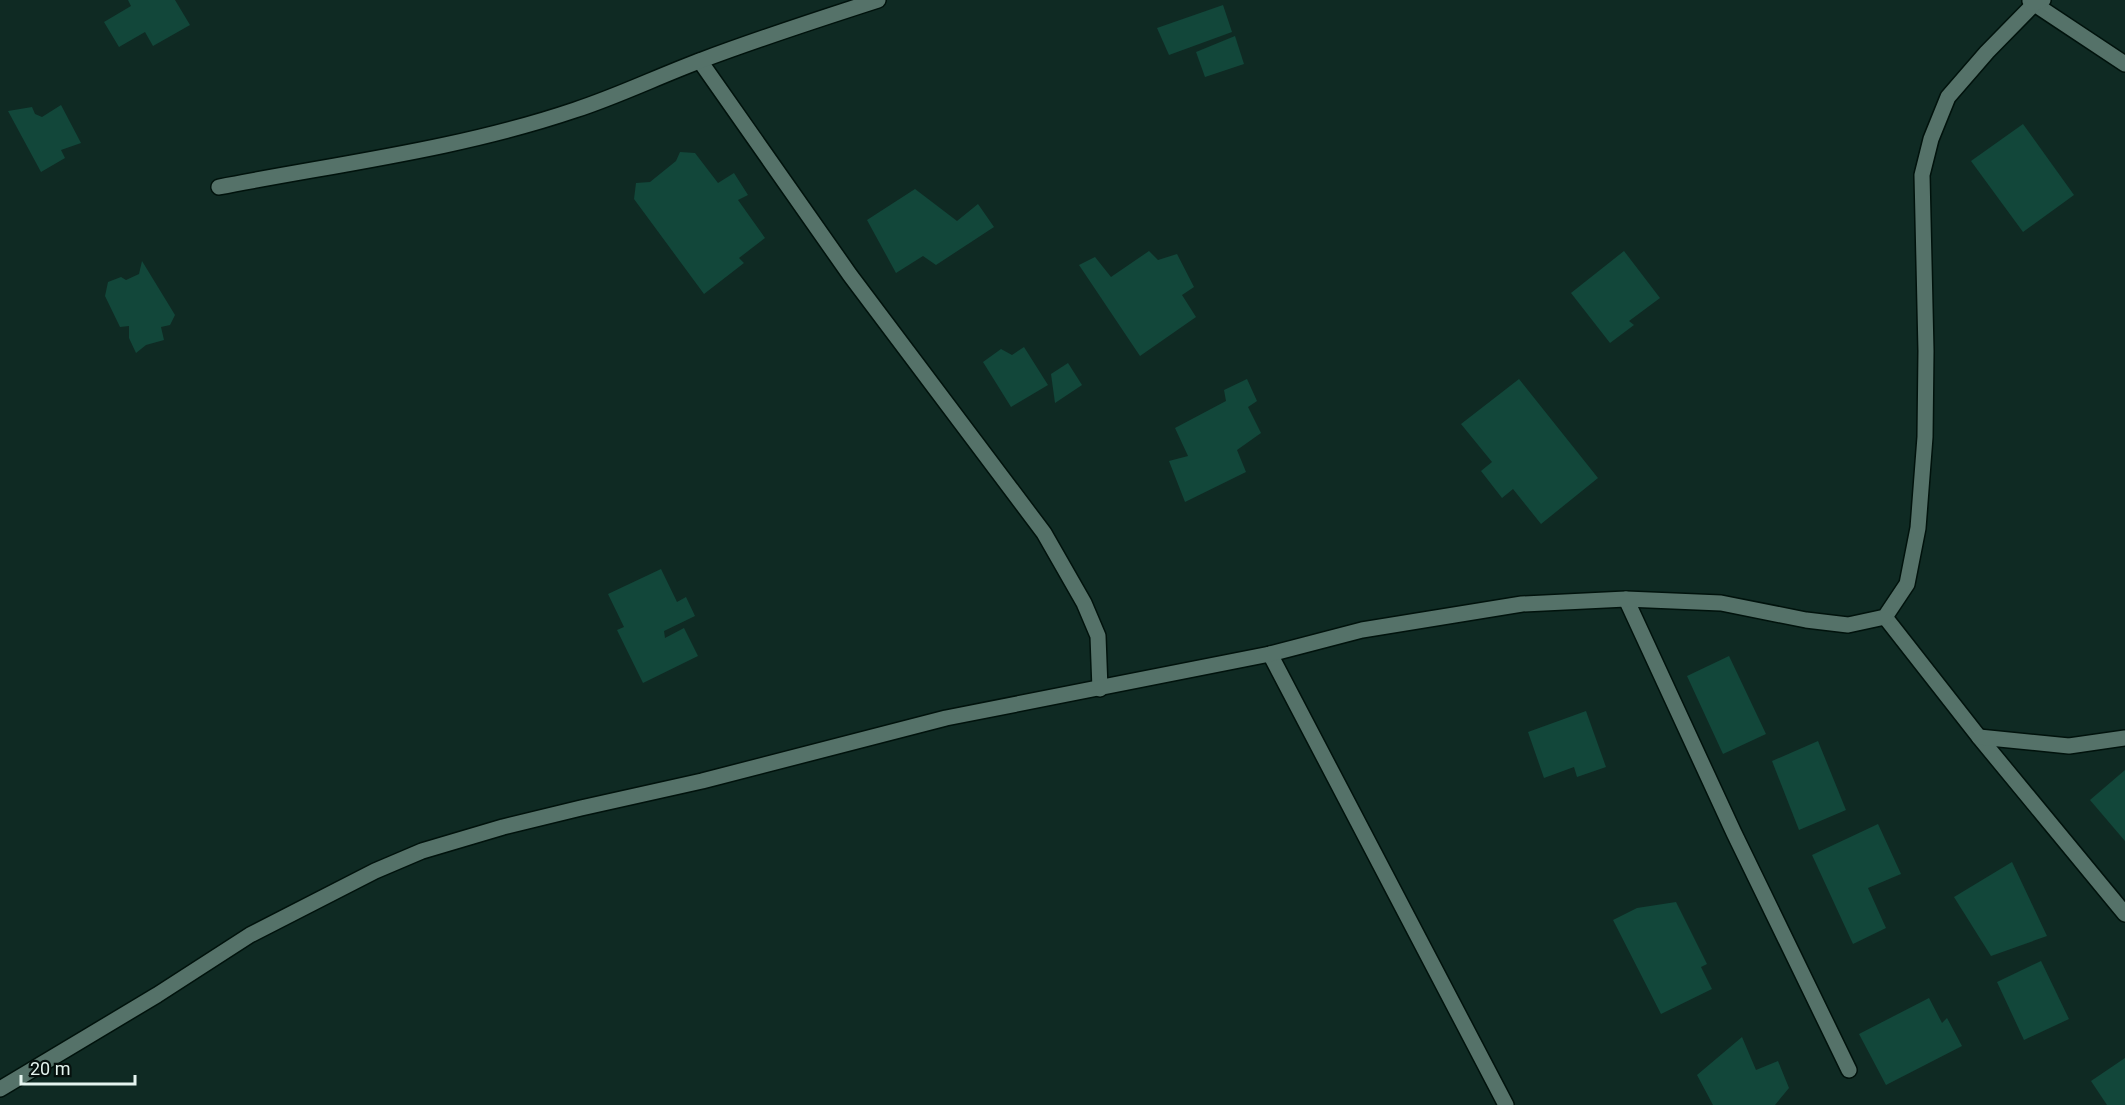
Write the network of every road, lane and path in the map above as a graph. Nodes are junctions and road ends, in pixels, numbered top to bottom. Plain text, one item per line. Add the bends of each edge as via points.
1 (878, 0) edge
2 (2035, 1) edge
3 (700, 61) junction
4 (2125, 64) edge
5 (219, 187) dead end
6 (1626, 599) junction
7 (1885, 617) junction
8 (1270, 654) junction
9 (1100, 689) junction
10 (1978, 737) junction
11 (2125, 738) edge
12 (2125, 914) edge
13 (1849, 1070) dead end
14 (0, 1089) edge
15 (1506, 1105) edge

1 - 3 street
2 - 4 street
2 - 7 street via 1948,97 1922,175 1926,351 1918,528 1907,584
3 - 5 street via 574,111 478,138
3 - 9 street via 850,275 1044,533 1098,636
6 - 7 street via 1721,603 1848,625
6 - 8 street via 1522,604 1362,630
6 - 13 street
7 - 10 street
8 - 9 street
8 - 15 street
9 - 14 street via 946,718 713,779 514,824 422,851 250,935
10 - 11 street via 2068,746
10 - 12 street

